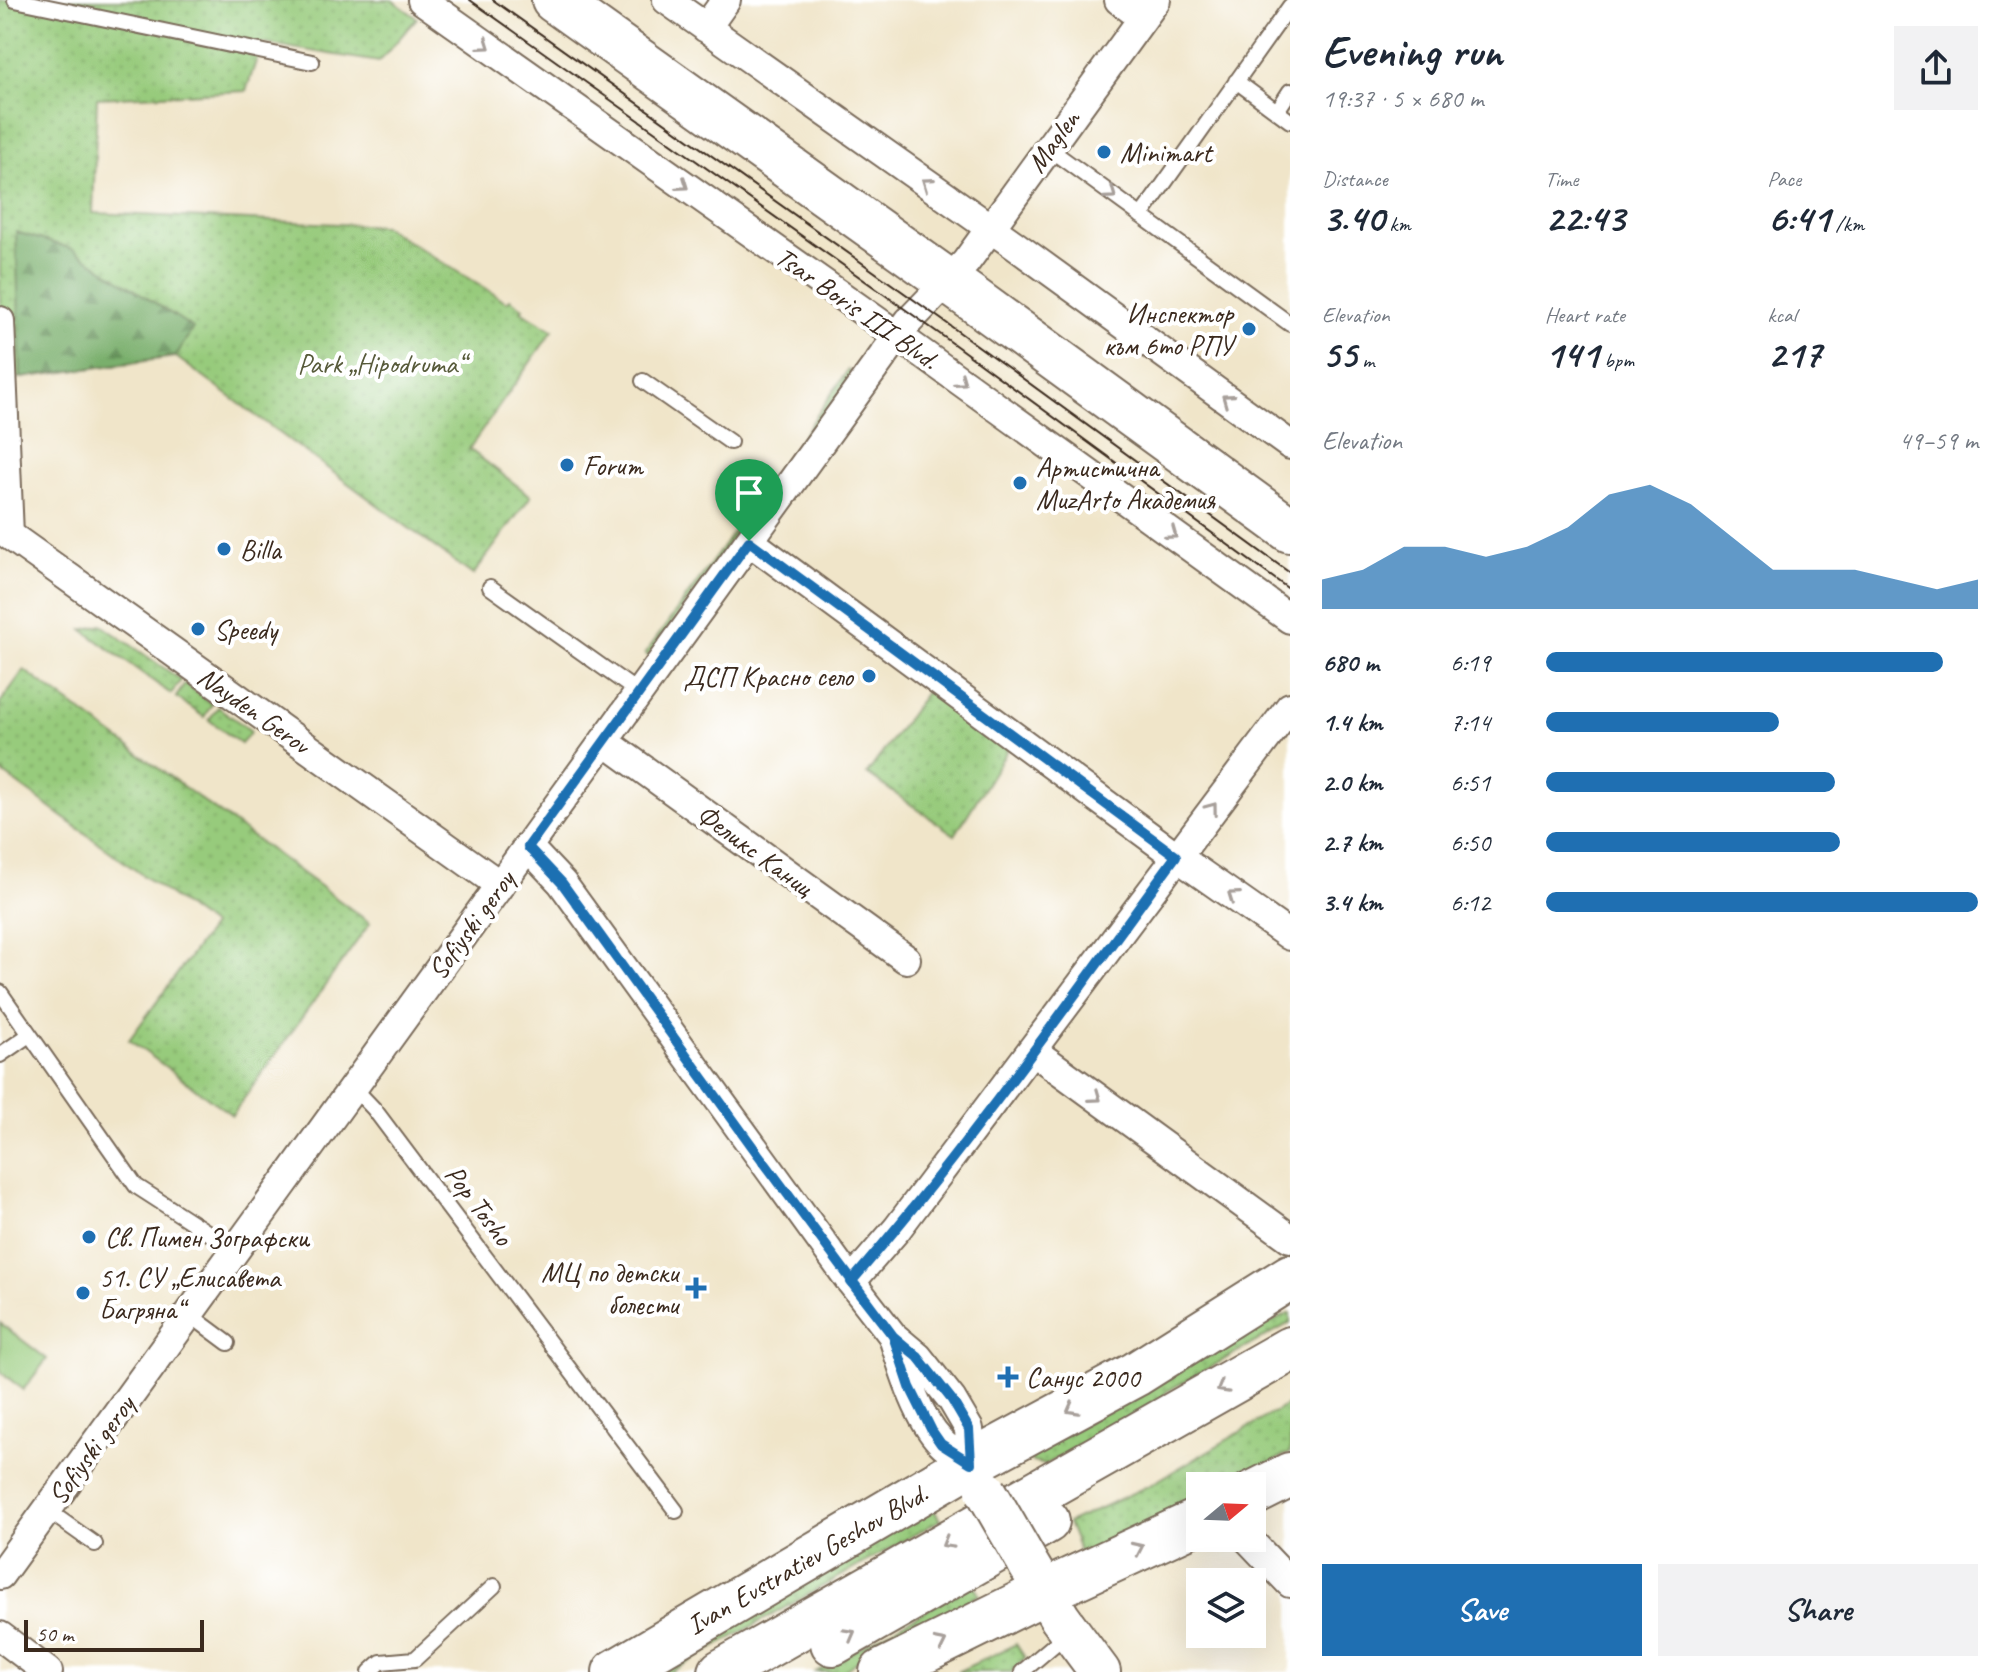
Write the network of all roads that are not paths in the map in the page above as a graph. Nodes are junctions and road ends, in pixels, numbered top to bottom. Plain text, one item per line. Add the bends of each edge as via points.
1 (15, 0) edge
2 (422, 0) edge
3 (554, 0) edge
4 (667, 0) edge
5 (726, 0) edge
6 (1119, 0) edge
7 (56, 4) edge
8 (1290, 6) edge
9 (1149, 9) edge
10 (706, 28) junction
11 (312, 62) dead end
12 (1236, 81) junction
13 (1290, 91) edge
14 (1277, 111) junction
15 (1290, 121) edge
16 (1048, 148) junction
17 (1141, 216) junction
18 (991, 228) junction
19 (949, 281) junction
20 (0, 321) edge
21 (1290, 324) edge
22 (898, 336) junction
23 (643, 381) dead end
24 (730, 442) dead end
25 (1290, 445) edge
26 (1290, 530) edge
27 (5, 537) edge
28 (749, 541) junction
29 (490, 587) dead end
30 (1290, 619) edge
31 (639, 693) junction
32 (1290, 707) edge
33 (604, 741) junction
34 (528, 847) junction
35 (1176, 856) junction
36 (500, 885) junction
37 (1290, 936) edge
38 (906, 959) dead end
39 (0, 992) edge
40 (29, 1035) junction
41 (1033, 1051) junction
42 (0, 1055) edge
43 (353, 1087) junction
44 (1290, 1238) edge
45 (235, 1250) junction
46 (1290, 1277) edge
47 (851, 1282) junction
48 (1290, 1306) edge
49 (189, 1314) junction
50 (228, 1343) dead end
51 (1290, 1349) edge
52 (1136, 1374) junction
53 (1290, 1384) edge
54 (1290, 1475) edge
55 (979, 1477) junction
56 (1266, 1487) edge
57 (47, 1510) junction
58 (676, 1511) dead end
59 (1186, 1525) edge
60 (95, 1544) dead end
61 (1260, 1552) edge
62 (0, 1575) edge
63 (1035, 1576) junction
64 (1290, 1583) edge
65 (494, 1586) dead end
66 (1069, 1632) junction
67 (0, 1636) edge
68 (48, 1672) edge
69 (370, 1672) edge
70 (615, 1672) edge
71 (721, 1672) edge
72 (782, 1672) edge
73 (882, 1672) edge
74 (1022, 1672) edge
75 (1100, 1672) edge

1 - 7 lane
2 -> 22 street, Tsar Boris III Blvd.
3 - 19 main road
4 - 10 street
5 - 10 street
6 - 9 street
7 - 11 lane
8 - 12 lane
9 - 16 street, Maglen
18 -> 10 street
12 - 14 lane
12 - 17 lane
13 - 14 lane
14 - 15 lane
16 -> 17 lane
16 - 18 street, Maglen
17 - 21 lane
18 - 19 street, Maglen
25 -> 18 street
19 - 22 street, Sofiyski geroy
19 - 26 main road
20 - 27 street
22 - 28 street, Sofiyski geroy
22 -> 30 street, Tsar Boris III Blvd.
23 - 24 lane
27 - 36 street, Nayden Gerov
28 - 31 street, Sofiyski geroy
28 - 35 street
29 - 31 lane
31 - 33 street, Sofiyski geroy
35 -> 32 street
33 - 34 street, Sofiyski geroy
33 - 38 street, Феликс Каниц
34 - 36 street, Sofiyski geroy
34 - 47 street via 562,883
37 -> 35 street
35 - 41 street
36 - 43 street, Sofiyski geroy
39 - 40 lane
40 - 42 lane
40 - 45 lane via 136,1186
41 -> 44 street
41 - 47 street
43 - 45 street, Sofiyski geroy
43 - 58 lane, Pop Tosho
45 - 49 street, Sofiyski geroy
46 - 52 main road, Ivan Evstratiev Geshov Blvd.
47 - 55 street via 893,1336 932,1431
48 - 52 main road
49 - 50 lane
49 - 57 street, Sofiyski geroy
51 -> 71 main road, Ivan Evstratiev Geshov Blvd.
52 -> 55 main road, Ivan Evstratiev Geshov Blvd.
72 -> 53 main road
54 - 56 main road
55 - 63 main road, bridge
55 - 70 main road, Ivan Evstratiev Geshov Blvd.
57 - 60 lane
57 - 62 street, Sofiyski geroy
63 -> 59 main road
61 - 64 street
63 - 66 main road
73 -> 63 main road
65 - 69 lane via 415,1659 381,1662
66 - 74 lane
66 - 75 main road
67 - 68 street

